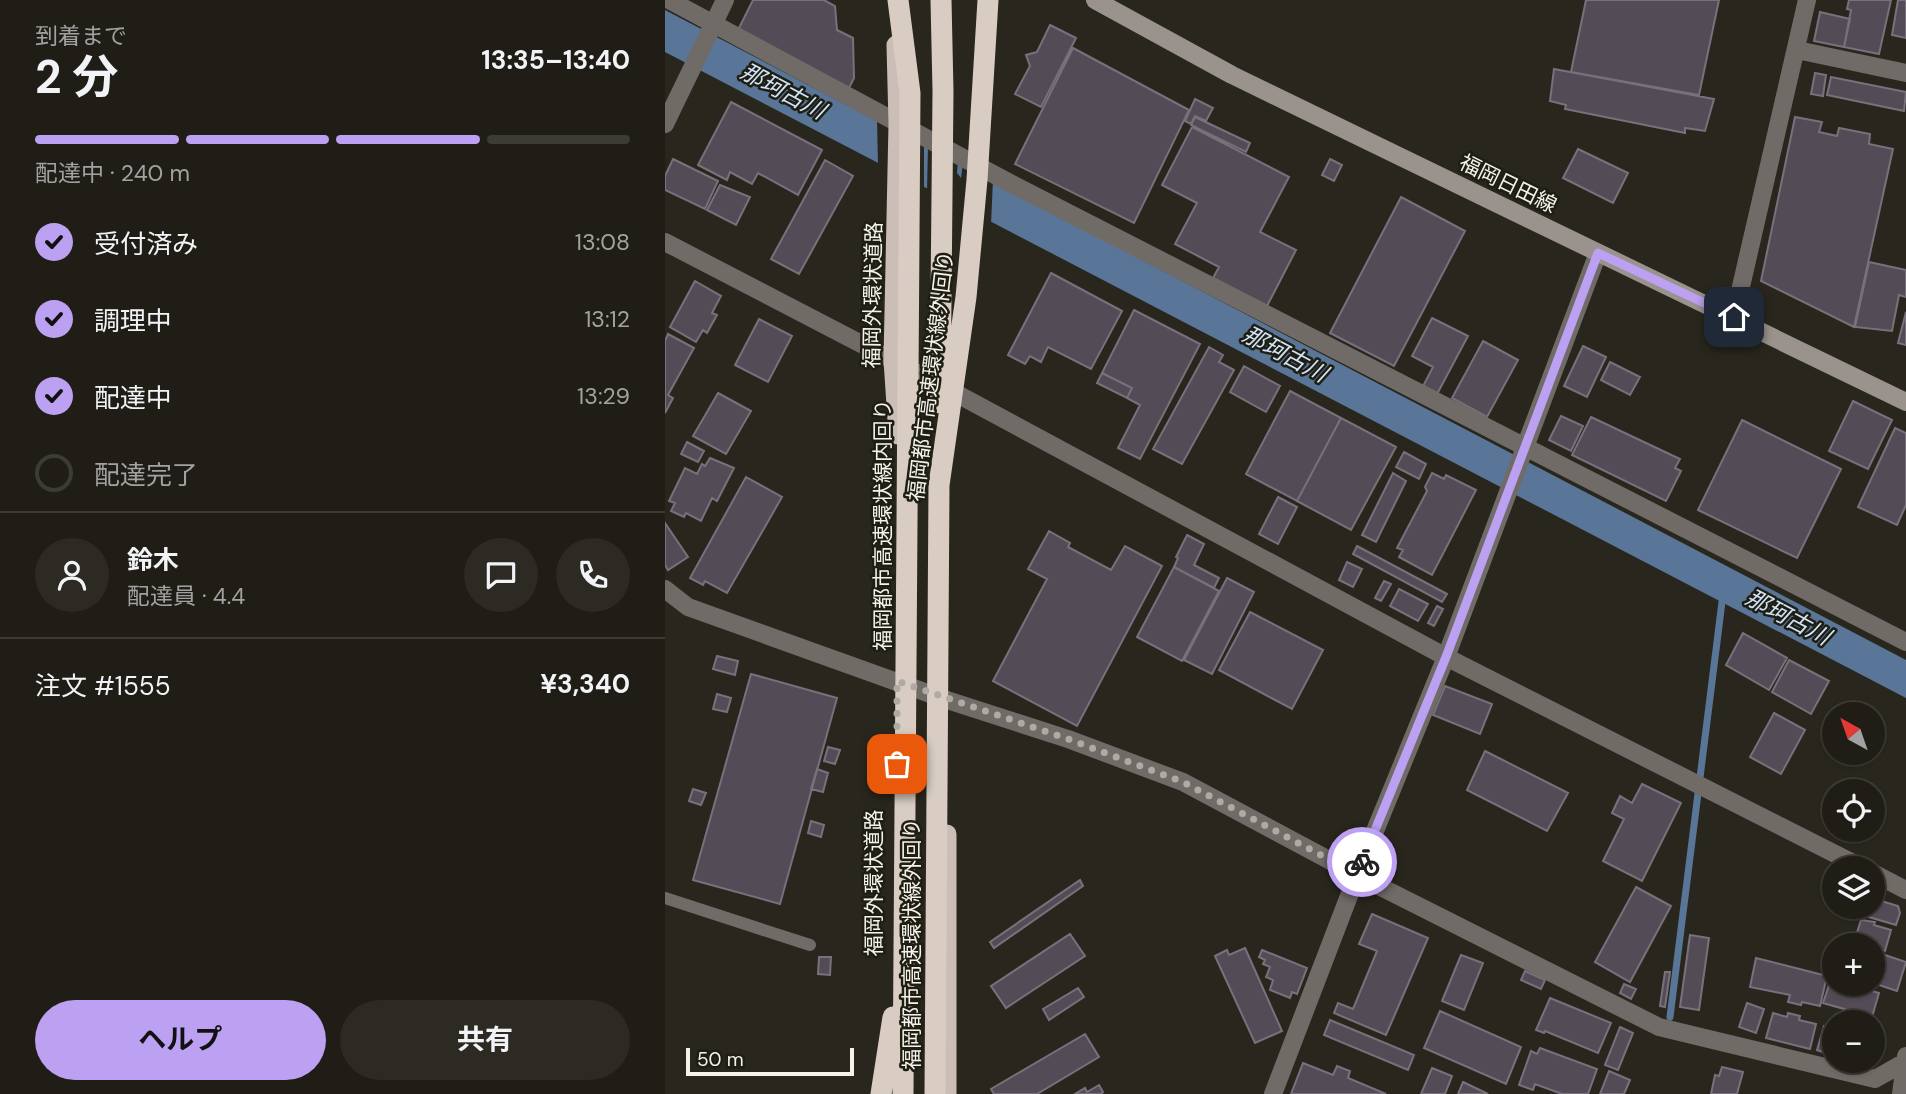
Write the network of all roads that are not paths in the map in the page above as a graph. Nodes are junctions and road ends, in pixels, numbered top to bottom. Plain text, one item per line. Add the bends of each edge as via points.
1 (669, 0) edge
2 (725, 0) edge
3 (896, 0) edge
4 (908, 0) edge
5 (941, 0) edge
6 (951, 0) edge
7 (988, 0) edge
8 (1095, 0) edge
9 (1807, 0) edge
10 (714, 25) junction
11 (1797, 50) junction
12 (1906, 73) edge
13 (943, 90) junction
14 (910, 93) junction
15 (665, 124) edge
16 (898, 124) junction
17 (947, 148) junction
18 (665, 242) edge
19 (1598, 253) junction
20 (1734, 317) junction
21 (893, 360) junction
22 (946, 388) junction
23 (1906, 402) edge
24 (1525, 447) junction
25 (939, 485) junction
26 (665, 589) edge
27 (1906, 642) edge
28 (1446, 657) junction
29 (897, 681) junction
30 (947, 700) junction
31 (1839, 856) edge
32 (1357, 874) junction
33 (1885, 879) edge
34 (1906, 890) edge
35 (665, 898) edge
36 (810, 945) dead end
37 (904, 946) junction
38 (1905, 1058) edge
39 (881, 1094) edge
40 (895, 1094) edge
41 (903, 1094) edge
42 (935, 1094) edge
43 (947, 1094) edge
44 (1273, 1094) edge
45 (1901, 1094) edge

1 - 10 street
2 - 10 street
3 - 14 highway, 福岡都市高速環状線内回り
3 - 16 highway, 福岡外環状道路
4 - 14 highway
5 - 13 highway
6 - 13 highway
6 - 17 highway
7 - 25 highway, 福岡都市高速環状線外回り via 966,297
8 - 19 main road, 福岡日田線 via 1232,75
9 - 11 street
10 - 15 street
10 - 16 street
11 - 12 street
11 - 20 street
13 - 25 highway
14 - 37 highway, 福岡都市高速環状線内回り
16 - 17 street
16 - 21 highway, 福岡外環状道路
17 - 22 highway
17 - 24 street
18 - 21 street
19 - 20 main road, 福岡日田線
19 - 24 street
20 - 23 main road, 福岡日田線
21 - 22 street
21 - 29 highway, 福岡外環状道路 via 900,539
22 - 28 street
22 - 30 highway
24 - 27 street
24 - 28 street
25 - 42 highway, 福岡都市高速環状線外回り
26 - 29 street via 688,607
28 - 31 street
28 - 32 street
29 - 30 street
29 - 40 highway, 福岡外環状道路
30 - 32 street via 1183,782
30 - 43 highway
32 - 38 street via 1659,1027 1875,1079
32 - 44 street
33 - 34 street
35 - 36 lane
37 - 39 highway
37 - 41 highway, 福岡都市高速環状線内回り
38 - 45 street

